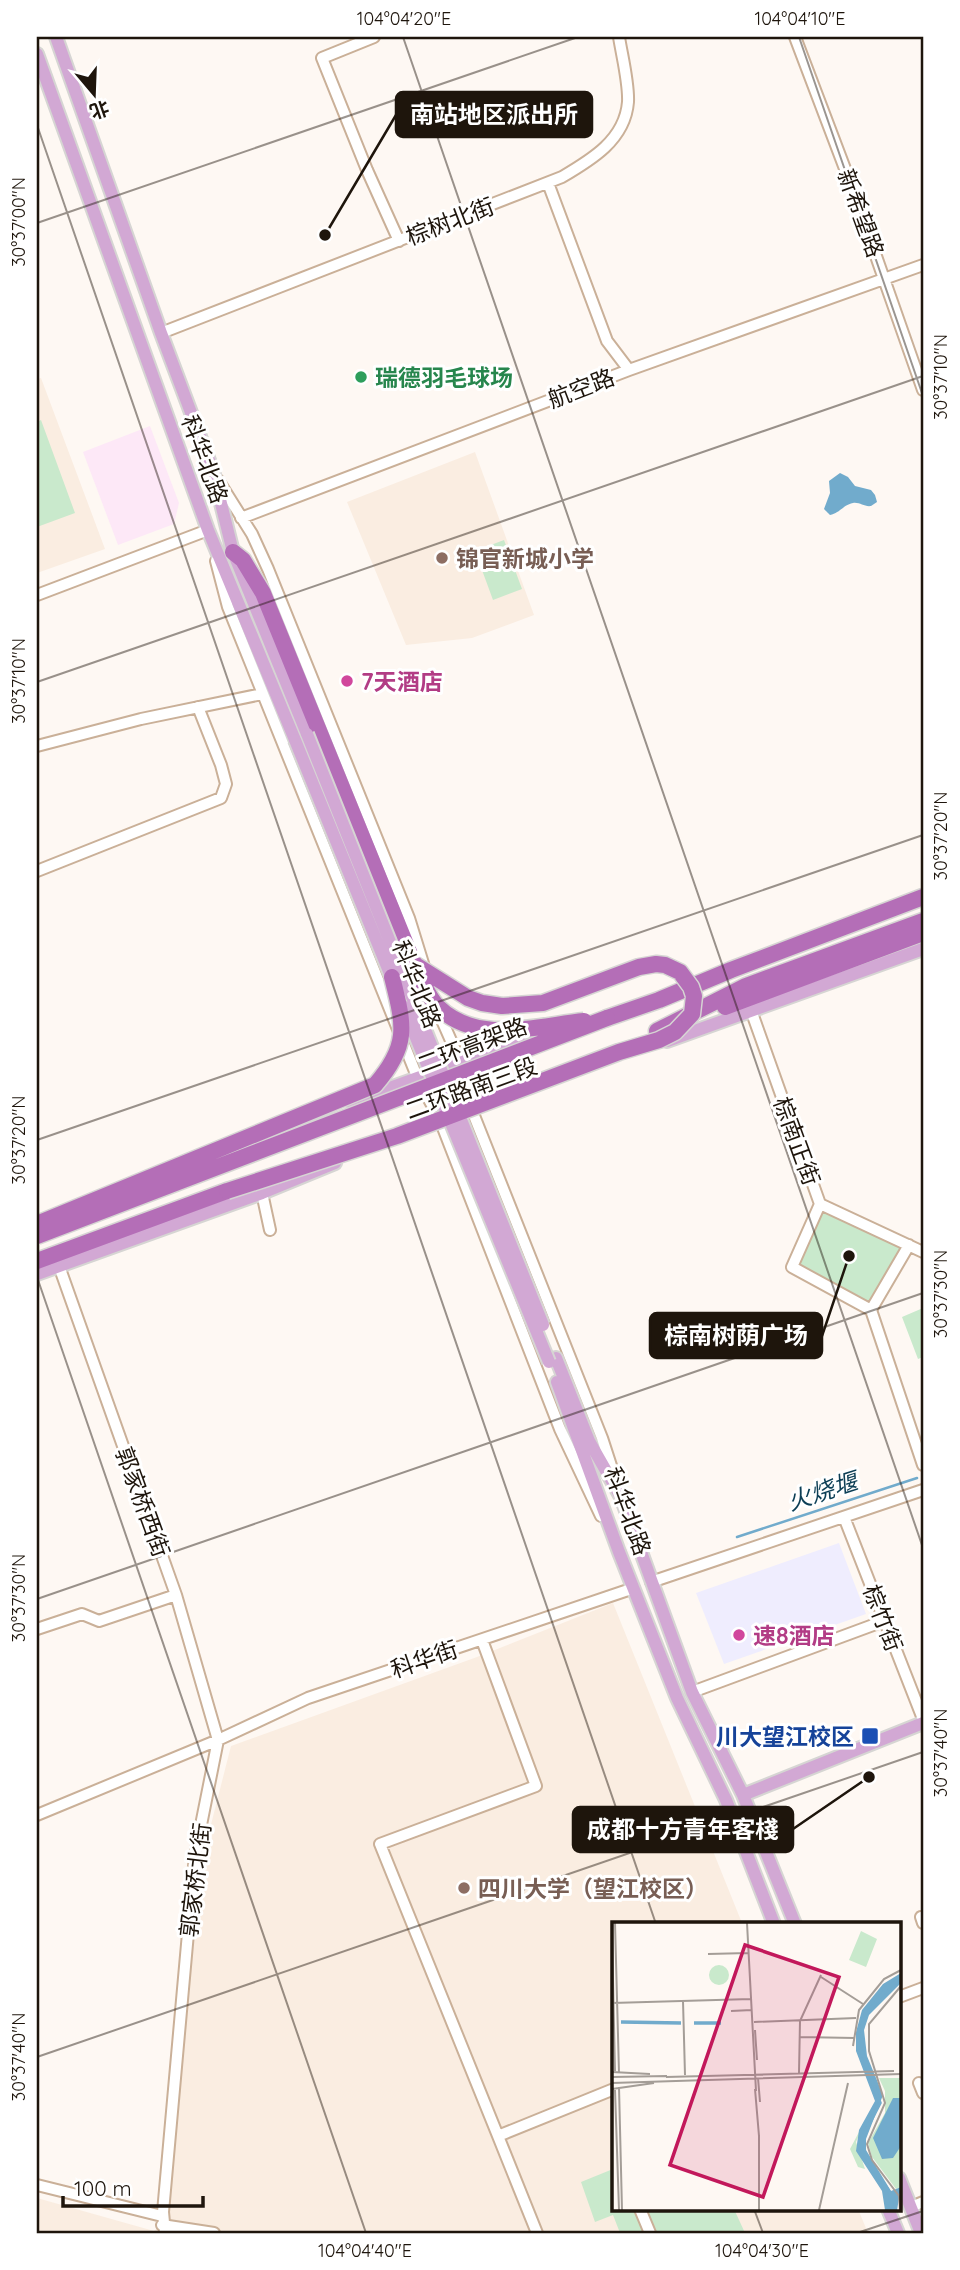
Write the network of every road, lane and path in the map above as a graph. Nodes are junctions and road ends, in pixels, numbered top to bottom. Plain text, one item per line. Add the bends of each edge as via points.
1 (55, 37) edge
2 (374, 37) edge
3 (619, 37) edge
4 (795, 37) edge
5 (37, 54) edge
6 (548, 183) junction
7 (399, 241) junction
8 (923, 265) edge
9 (885, 279) junction
10 (161, 333) junction
11 (629, 370) junction
12 (923, 390) edge
13 (213, 471) junction
14 (241, 518) junction
15 (208, 530) junction
16 (233, 552) junction
17 (37, 595) edge
18 (262, 694) junction
19 (198, 707) junction
20 (301, 737) junction
21 (37, 746) edge
22 (37, 871) edge
23 (922, 899) edge
24 (923, 921) edge
25 (923, 933) edge
26 (923, 949) edge
27 (415, 964) junction
28 (392, 977) junction
29 (751, 1013) junction
30 (607, 1018) junction
31 (657, 1031) junction
32 (460, 1061) junction
33 (418, 1079) junction
34 (471, 1108) junction
35 (440, 1120) junction
36 (228, 1191) junction
37 (262, 1193) junction
38 (820, 1205) junction
39 (37, 1218) edge
40 (37, 1224) edge
41 (270, 1230) dead end
42 (37, 1236) edge
43 (909, 1245) junction
44 (923, 1252) edge
45 (37, 1261) edge
46 (59, 1266) junction
47 (37, 1274) edge
48 (871, 1310) junction
49 (553, 1360) junction
50 (923, 1465) edge
51 (923, 1490) edge
52 (621, 1497) junction
53 (845, 1517) junction
54 (619, 1552) junction
55 (651, 1582) junction
56 (634, 1588) junction
57 (176, 1595) junction
58 (884, 1621) junction
59 (37, 1629) edge
60 (482, 1640) junction
61 (692, 1692) junction
62 (923, 1721) edge
63 (218, 1740) junction
64 (743, 1795) junction
65 (37, 1815) edge
66 (774, 1922) edge
67 (795, 1922) edge
68 (923, 1988) edge
69 (900, 1997) edge
70 (612, 2090) edge
71 (498, 2136) junction
72 (900, 2180) edge
73 (37, 2185) edge
74 (917, 2205) edge
75 (640, 2210) edge
76 (888, 2210) edge
77 (163, 2225) edge
78 (214, 2233) edge
79 (537, 2233) edge
80 (650, 2233) edge
81 (898, 2233) edge
82 (921, 2233) edge

1 - 10 main road, 科华北路
2 - 7 street via 322,58
3 - 6 street, 棕树北街 via 628,102 622,125 598,156
4 - 9 street, 新希望路
5 - 15 main road, 科华北路
6 - 7 street, 棕树北街
6 - 11 street via 607,341
7 - 10 street, 棕树北街
8 - 9 street, 航空路
9 - 11 street, 航空路
9 - 12 street, 新希望路
10 - 13 main road, 科华北路
11 - 14 street, 航空路
13 - 14 street
13 - 16 main road, 科华北路
14 - 32 street via 268,569 409,918 438,1011
15 - 17 street
15 - 18 street via 228,607
15 - 20 main road, 科华北路
16 - 20 main road, 科华北路
16 - 27 highway via 263,593
18 - 19 street
18 - 33 street
19 - 21 street
19 - 22 street via 226,784 221,798
20 - 28 main road, 科华北路, bridge
20 - 49 main road, bridge
23 - 30 highway, 二环高架路
23 - 32 main road, 二环路南三段
24 - 31 highway, bridge via 746,986
25 - 31 highway, bridge
26 - 29 main road, 二环路南三段
27 - 30 highway, bridge via 438,1007 479,1030
27 - 36 highway, bridge via 468,998 502,1006 544,1003 639,967 665,965 680,972 691,987 692,1014 676,1032 659,1040 397,1136
28 - 40 highway, bridge via 402,1033 398,1054 375,1086
28 - 49 main road, 科华北路, bridge
29 - 34 main road, 二环路南三段
29 - 38 street, 棕南正街
30 - 42 highway, 二环高架路, bridge
31 - 36 highway, bridge
32 - 33 main road, 二环路南三段
32 - 34 street
33 - 35 street
33 - 39 main road, 二环路南三段
34 - 35 main road, 二环路南三段
34 - 52 street
35 - 37 main road, 二环路南三段
35 - 54 street via 560,1429
36 - 45 highway
37 - 41 street
37 - 46 main road, 二环路南三段
38 - 43 street
38 - 48 street, 棕南正街 via 792,1267
43 - 44 street
43 - 48 street
46 - 47 main road, 二环路南三段
46 - 57 street, 郭家桥西街
48 - 50 street
49 - 52 main road, 科华北路 via 589,1441
49 - 54 main road, 科华北路
51 - 53 street
52 - 55 main road, 科华北路
53 - 55 street
53 - 58 street, 棕竹街
54 - 56 main road, 科华北路
55 - 61 main road, 科华北路
56 - 60 street, 科华街
56 - 66 main road, 科华北路
57 - 59 street via 99,1621 82,1614
57 - 63 street, 郭家桥西街
58 - 61 street
58 - 62 street, 棕竹街
60 - 63 street, 科华街 via 308,1699
60 - 71 street via 536,1786 380,1844
61 - 64 main road, 科华北路
62 - 64 main road
63 - 65 street
63 - 77 street, 郭家桥北街 via 195,1855
64 - 67 main road, 科华北路
68 - 69 street
70 - 71 street
71 - 79 street
72 - 74 main road
73 - 77 street
74 - 82 main road
75 - 80 street
76 - 81 main road
77 - 78 street

